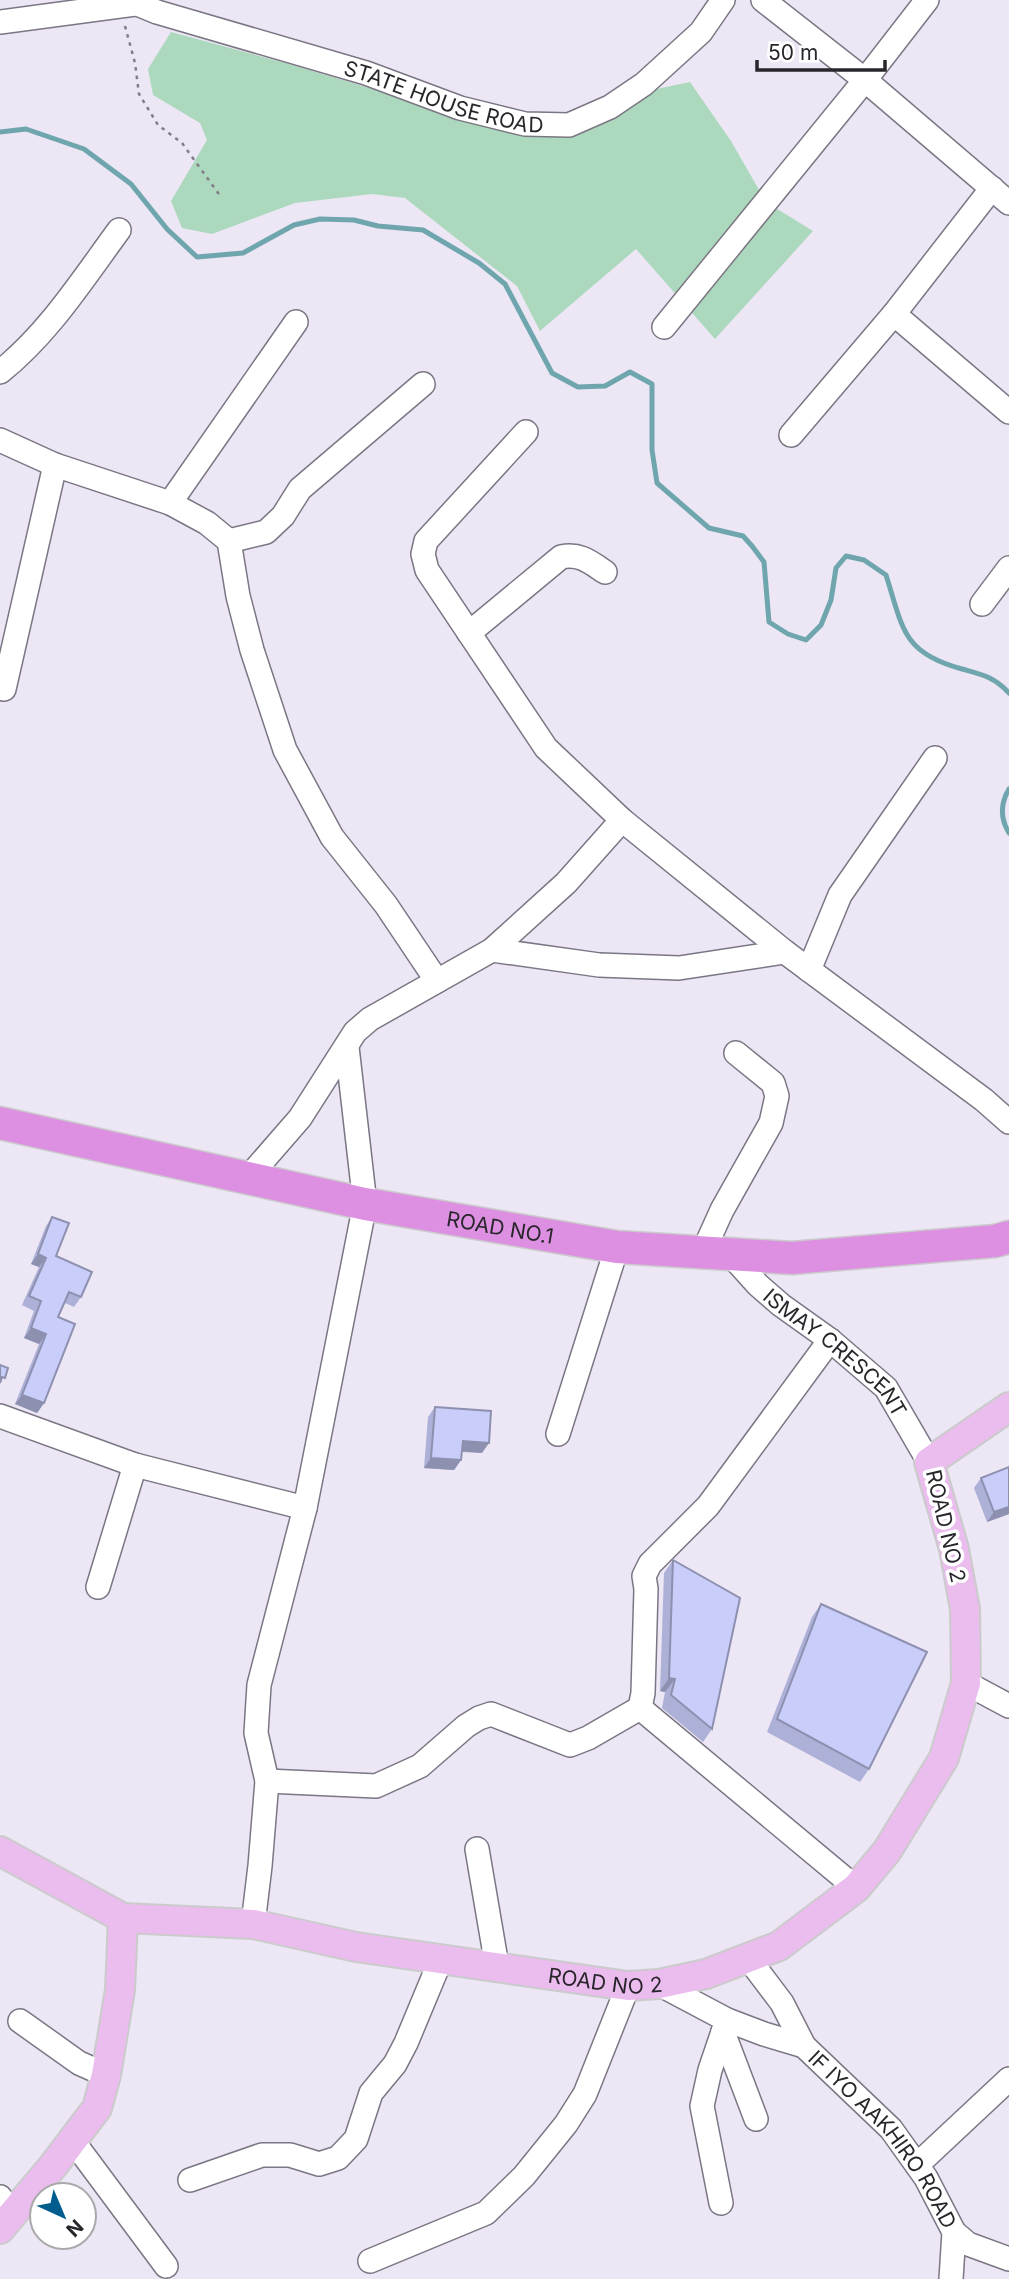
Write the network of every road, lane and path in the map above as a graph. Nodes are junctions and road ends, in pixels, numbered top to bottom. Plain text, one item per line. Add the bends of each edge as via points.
1 (723, 0) edge
2 (763, 0) edge
3 (927, 0) edge
4 (128, 3) edge
5 (0, 22) edge
6 (865, 80) junction
7 (1001, 196) edge
8 (221, 197) dead end
9 (119, 230) dead end
10 (894, 314) junction
11 (296, 322) dead end
12 (664, 327) dead end
13 (0, 373) edge
14 (423, 384) dead end
15 (1009, 412) edge
16 (526, 432) dead end
17 (791, 435) dead end
18 (0, 440) edge
19 (55, 465) junction
20 (170, 503) junction
21 (229, 541) junction
22 (1009, 568) edge
23 (605, 572) dead end
24 (982, 604) dead end
25 (469, 633) junction
26 (4, 689) dead end
27 (934, 758) dead end
28 (622, 820) junction
29 (492, 950) junction
30 (785, 952) junction
31 (809, 970) junction
32 (437, 981) junction
33 (346, 1048) junction
34 (736, 1053) dead end
35 (1009, 1122) edge
36 (0, 1123) edge
37 (247, 1179) junction
38 (365, 1204) junction
39 (1009, 1237) edge
40 (617, 1247) junction
41 (716, 1253) junction
42 (830, 1340) junction
43 (0, 1416) edge
44 (1006, 1416) edge
45 (558, 1434) dead end
46 (929, 1462) junction
47 (135, 1465) junction
48 (305, 1508) junction
49 (98, 1587) dead end
50 (966, 1683) junction
51 (1009, 1706) edge
52 (640, 1708) junction
53 (267, 1780) junction
54 (477, 1849) dead end
55 (0, 1852) edge
56 (856, 1888) junction
57 (123, 1918) junction
58 (253, 1924) junction
59 (748, 1958) junction
60 (442, 1959) junction
61 (497, 1966) junction
62 (659, 1984) junction
63 (628, 1986) junction
64 (20, 2021) dead end
65 (725, 2026) junction
66 (804, 2046) junction
67 (106, 2075) junction
68 (1009, 2079) edge
69 (755, 2119) dead end
70 (72, 2141) junction
71 (917, 2165) junction
72 (190, 2180) dead end
73 (721, 2203) dead end
74 (4, 2213) edge
75 (954, 2232) junction
76 (1009, 2259) edge
77 (370, 2261) dead end
78 (166, 2266) dead end
79 (951, 2279) edge

1 - 4 street, STATE HOUSE ROAD via 701,32 644,84 610,107 569,125 525,124 460,108 366,73
2 - 6 street
3 - 6 street
4 - 5 street
4 - 8 path via 139,94 158,125 182,143
6 - 7 street
6 - 12 street
7 - 10 street
9 - 13 street via 61,307
10 - 15 street
10 - 17 street
11 - 20 street
14 - 21 street via 299,489 284,516 266,532
16 - 25 street via 426,541 427,570
18 - 19 street
19 - 20 street
19 - 26 street
20 - 21 street via 208,523
21 - 32 street via 251,650 285,750 332,837 386,905
22 - 24 street
23 - 25 street via 582,558 561,557
25 - 28 street via 546,748
27 - 31 street via 840,895
28 - 29 street via 566,883
28 - 30 street
29 - 30 street via 599,965 679,968
29 - 32 street
30 - 31 street
31 - 35 street
32 - 33 street via 369,1019
33 - 37 street via 300,1118
33 - 38 street
34 - 41 street via 772,1083 777,1096 771,1123 722,1210
36 - 37 highway, ROAD NO.1
37 - 38 highway, ROAD NO.1
38 - 40 highway, ROAD NO.1
38 - 48 street
39 - 41 highway, ROAD NO.1 via 792,1258
40 - 41 highway, ROAD NO.1
40 - 45 street
41 - 42 street, ISMAY CRESCENT
42 - 46 street, ISMAY CRESCENT via 886,1388
42 - 52 street via 708,1506 650,1564 644,1576
43 - 47 street
44 - 46 main road, ROAD NO 2
46 - 50 main road, ROAD NO 2 via 954,1549 965,1609
47 - 48 street
47 - 49 street
48 - 53 street via 259,1685 257,1733
50 - 51 street
50 - 56 main road, ROAD NO 2 via 944,1758 887,1851
52 - 53 street via 570,1745 491,1714 466,1726 420,1766 376,1786
52 - 56 street
53 - 58 street
54 - 61 street
55 - 57 main road
56 - 59 main road, ROAD NO 2 via 779,1946
57 - 58 main road, ROAD NO 2
57 - 67 main road via 120,1990
58 - 60 main road, ROAD NO 2 via 356,1947
59 - 62 main road, ROAD NO 2 via 706,1974
59 - 66 street via 782,2003
60 - 61 main road, ROAD NO 2
60 - 72 street via 395,2064 371,2092 356,2139 338,2158 319,2164 290,2155 262,2155
61 - 63 main road, ROAD NO 2
62 - 63 main road, ROAD NO 2
62 - 65 street
63 - 77 street via 585,2094 524,2176 485,2213
64 - 67 street via 79,2063
65 - 66 street
65 - 69 street
65 - 73 street via 702,2106
66 - 71 street, IF IYO AAKHIRO ROAD via 891,2129
67 - 70 main road via 97,2108
68 - 71 street
70 - 74 main road
70 - 78 street
71 - 75 street, IF IYO AAKHIRO ROAD
75 - 76 street via 968,2244
75 - 79 street, IF IYO AAKHIRO ROAD

